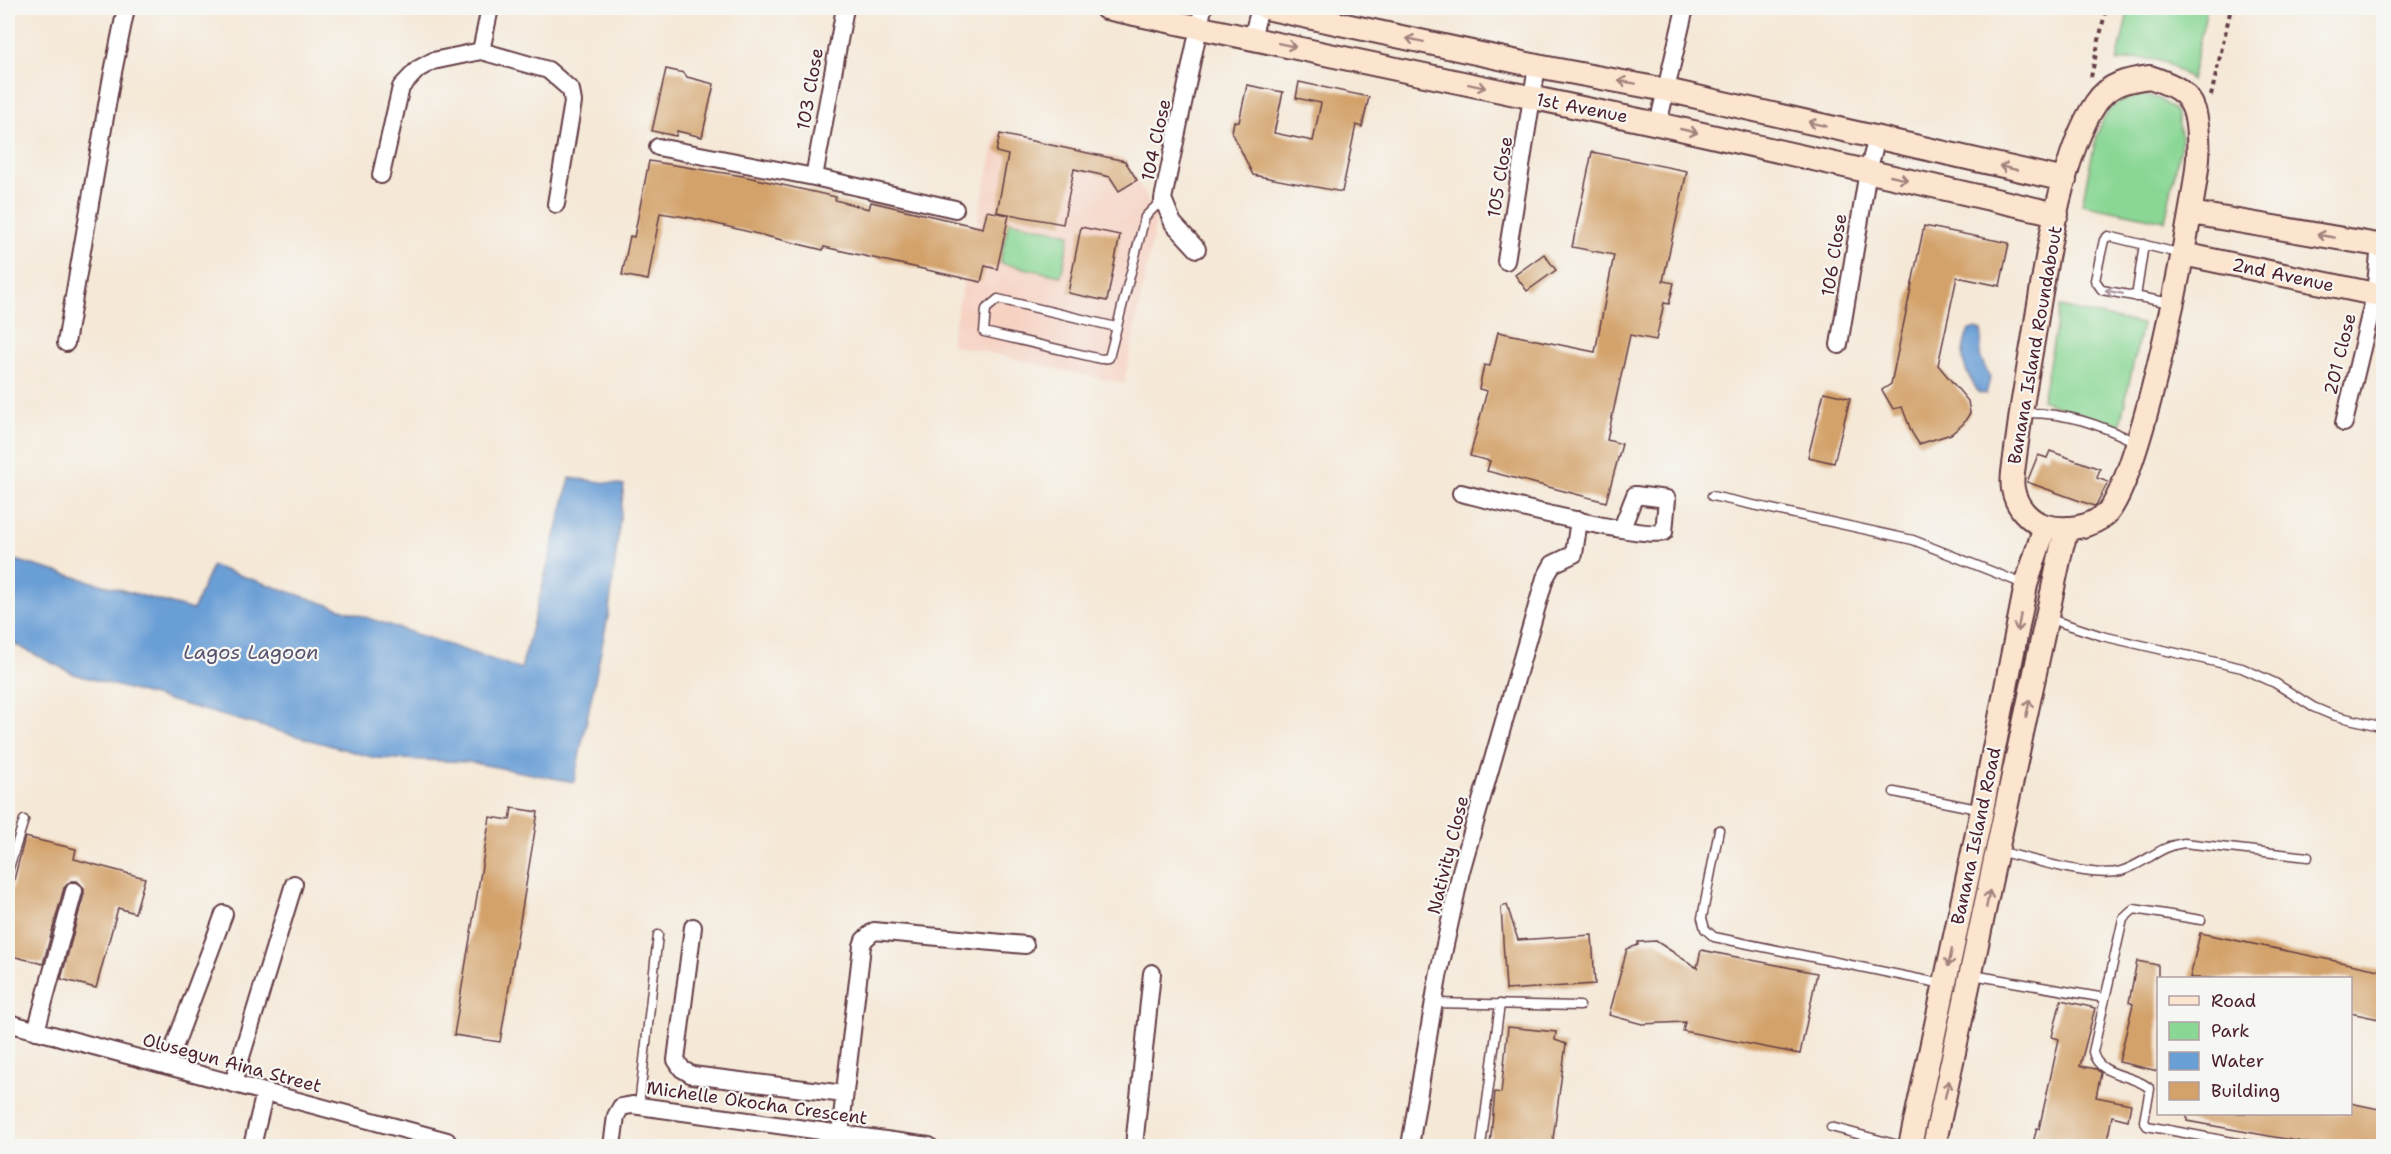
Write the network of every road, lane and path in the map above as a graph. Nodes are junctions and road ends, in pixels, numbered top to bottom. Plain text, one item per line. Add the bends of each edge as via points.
1 (126, 8) edge
2 (490, 8) edge
3 (845, 8) edge
4 (1106, 8) edge
5 (1260, 8) edge
6 (1266, 8) edge
7 (1685, 8) edge
8 (2231, 8) edge
9 (1201, 18) edge
10 (1252, 38) junction
11 (481, 51) junction
12 (1537, 66) junction
13 (1666, 90) junction
14 (1533, 98) junction
15 (2211, 99) dead end
16 (1658, 124) junction
17 (1877, 138) junction
18 (658, 147) dead end
19 (1868, 171) junction
20 (381, 175) dead end
21 (814, 177) junction
22 (2065, 180) junction
23 (1163, 199) junction
24 (556, 204) dead end
25 (955, 209) dead end
26 (2191, 213) junction
27 (2057, 214) junction
28 (2144, 244) junction
29 (2382, 245) edge
30 (1197, 249) dead end
31 (2183, 254) junction
32 (1506, 261) dead end
33 (2379, 295) edge
34 (2136, 297) junction
35 (2172, 303) junction
36 (1116, 327) junction
37 (66, 343) dead end
38 (1839, 345) dead end
39 (2020, 413) junction
40 (2344, 423) dead end
41 (2137, 443) junction
42 (1461, 493) dead end
43 (1712, 496) dead end
44 (1580, 520) junction
45 (2045, 526) junction
46 (1622, 528) dead end
47 (2068, 528) junction
48 (2026, 585) junction
49 (2047, 618) junction
50 (2384, 727) edge
51 (1894, 792) dead end
52 (1983, 810) junction
53 (24, 820) dead end
54 (1719, 830) dead end
55 (1997, 851) junction
56 (2308, 857) dead end
57 (8, 871) edge
58 (294, 884) dead end
59 (74, 891) dead end
60 (224, 914) dead end
61 (2201, 920) dead end
62 (693, 927) dead end
63 (658, 935) dead end
64 (1024, 945) dead end
65 (1152, 973) dead end
66 (1972, 975) junction
67 (1945, 984) junction
68 (2105, 998) junction
69 (1433, 1003) junction
70 (1500, 1004) junction
71 (1580, 1006) dead end
72 (8, 1023) edge
73 (36, 1031) junction
74 (167, 1066) junction
75 (232, 1083) junction
76 (265, 1092) junction
77 (844, 1094) junction
78 (639, 1106) junction
79 (1831, 1127) dead end
80 (840, 1134) junction
81 (447, 1141) dead end
82 (252, 1146) edge
83 (612, 1146) edge
84 (929, 1146) edge
85 (1134, 1146) edge
86 (1410, 1146) edge
87 (1480, 1146) edge
88 (1902, 1146) edge
89 (1910, 1146) edge
90 (1934, 1146) edge
91 (2254, 1146) edge

1 - 37 street
2 - 11 street
3 - 21 street, 103 Close
4 - 9 street, 1st Avenue
5 - 10 street
12 -> 6 street, 1st Avenue
7 - 13 street
8 - 15 path
9 - 10 street, 1st Avenue
9 - 23 street, 104 Close
10 -> 14 street, 1st Avenue
11 - 20 street via 433,61 418,69 401,87
11 - 24 street via 548,70 571,90 573,102
13 -> 12 street, 1st Avenue
12 - 14 street, 105 Close
13 - 16 street
17 -> 13 street, 1st Avenue
14 - 16 street, 1st Avenue
14 - 32 street, 105 Close
16 -> 19 street, 1st Avenue
17 - 19 street, 106 Close
22 -> 17 street, 1st Avenue
18 - 21 street
19 -> 27 street, 1st Avenue
19 - 38 street, 106 Close
21 - 25 street
22 - 26 street, Banana Island Roundabout via 2096,102 2120,81 2150,77 2178,87 2194,110 2198,156
22 - 27 street, Banana Island Roundabout
23 - 30 street, 104 Close via 1173,224
23 - 36 lane via 1145,217
29 -> 26 street
26 - 31 street, Banana Island Roundabout
27 - 39 street, Banana Island Roundabout
28 - 31 lane
28 - 34 lane
34 -> 28 lane via 2102,290 2095,280 2108,236
29 - 33 street, 201 Close
31 - 33 street, 2nd Avenue
31 - 35 street, Banana Island Roundabout
33 - 40 street, 201 Close
34 - 35 lane
35 - 41 street, Banana Island Roundabout
36 - 36 lane via 998,299 986,309 984,332 1101,360 1109,358
39 - 41 lane via 2054,413 2106,427
39 - 45 street, Banana Island Roundabout via 2012,485 2017,502 2027,515
41 - 47 street, Banana Island Roundabout via 2117,500 2107,513 2094,522
42 - 44 street
43 - 48 lane via 1913,540
44 - 46 street
44 - 69 street, Nativity Close via 1574,554 1553,564 1545,578 1461,871
45 - 47 street, Banana Island Roundabout
45 - 48 street, Banana Island Road
47 - 49 street, Banana Island Road
48 -> 52 street, Banana Island Road
49 - 50 lane via 2102,636 2242,668 2322,711
55 -> 49 street, Banana Island Road
51 - 52 lane
52 -> 67 street, Banana Island Road
53 - 57 lane
54 - 67 lane via 1702,918 1705,929 1714,937
55 - 56 lane via 2108,874 2139,864 2168,845 2184,843
66 -> 55 street, Banana Island Road
58 - 75 street
59 - 73 street
60 - 74 street
61 - 68 lane via 2134,909 2128,913 2123,919
62 - 77 street via 676,1060 682,1069 692,1075
63 - 78 lane
64 - 77 street via 874,931 868,935 862,946
65 - 85 street
66 - 68 lane
90 -> 66 street, Banana Island Road
67 - 89 street, Banana Island Road
68 - 91 lane via 2094,1059 2102,1067 2150,1089 2144,1121 2147,1126
69 - 70 lane
69 - 86 street, Nativity Close
70 - 71 lane
70 - 87 lane
72 - 73 street, Olusegun Aina Street
73 - 74 street, Olusegun Aina Street
74 - 75 street, Olusegun Aina Street
75 - 76 street, Olusegun Aina Street
76 - 81 street, Olusegun Aina Street
76 - 82 street
77 - 80 street
78 - 80 street, Michelle Okocha Crescent
78 - 83 street, Michelle Okocha Crescent via 621,1107
79 - 88 lane
80 - 84 street, Michelle Okocha Crescent

